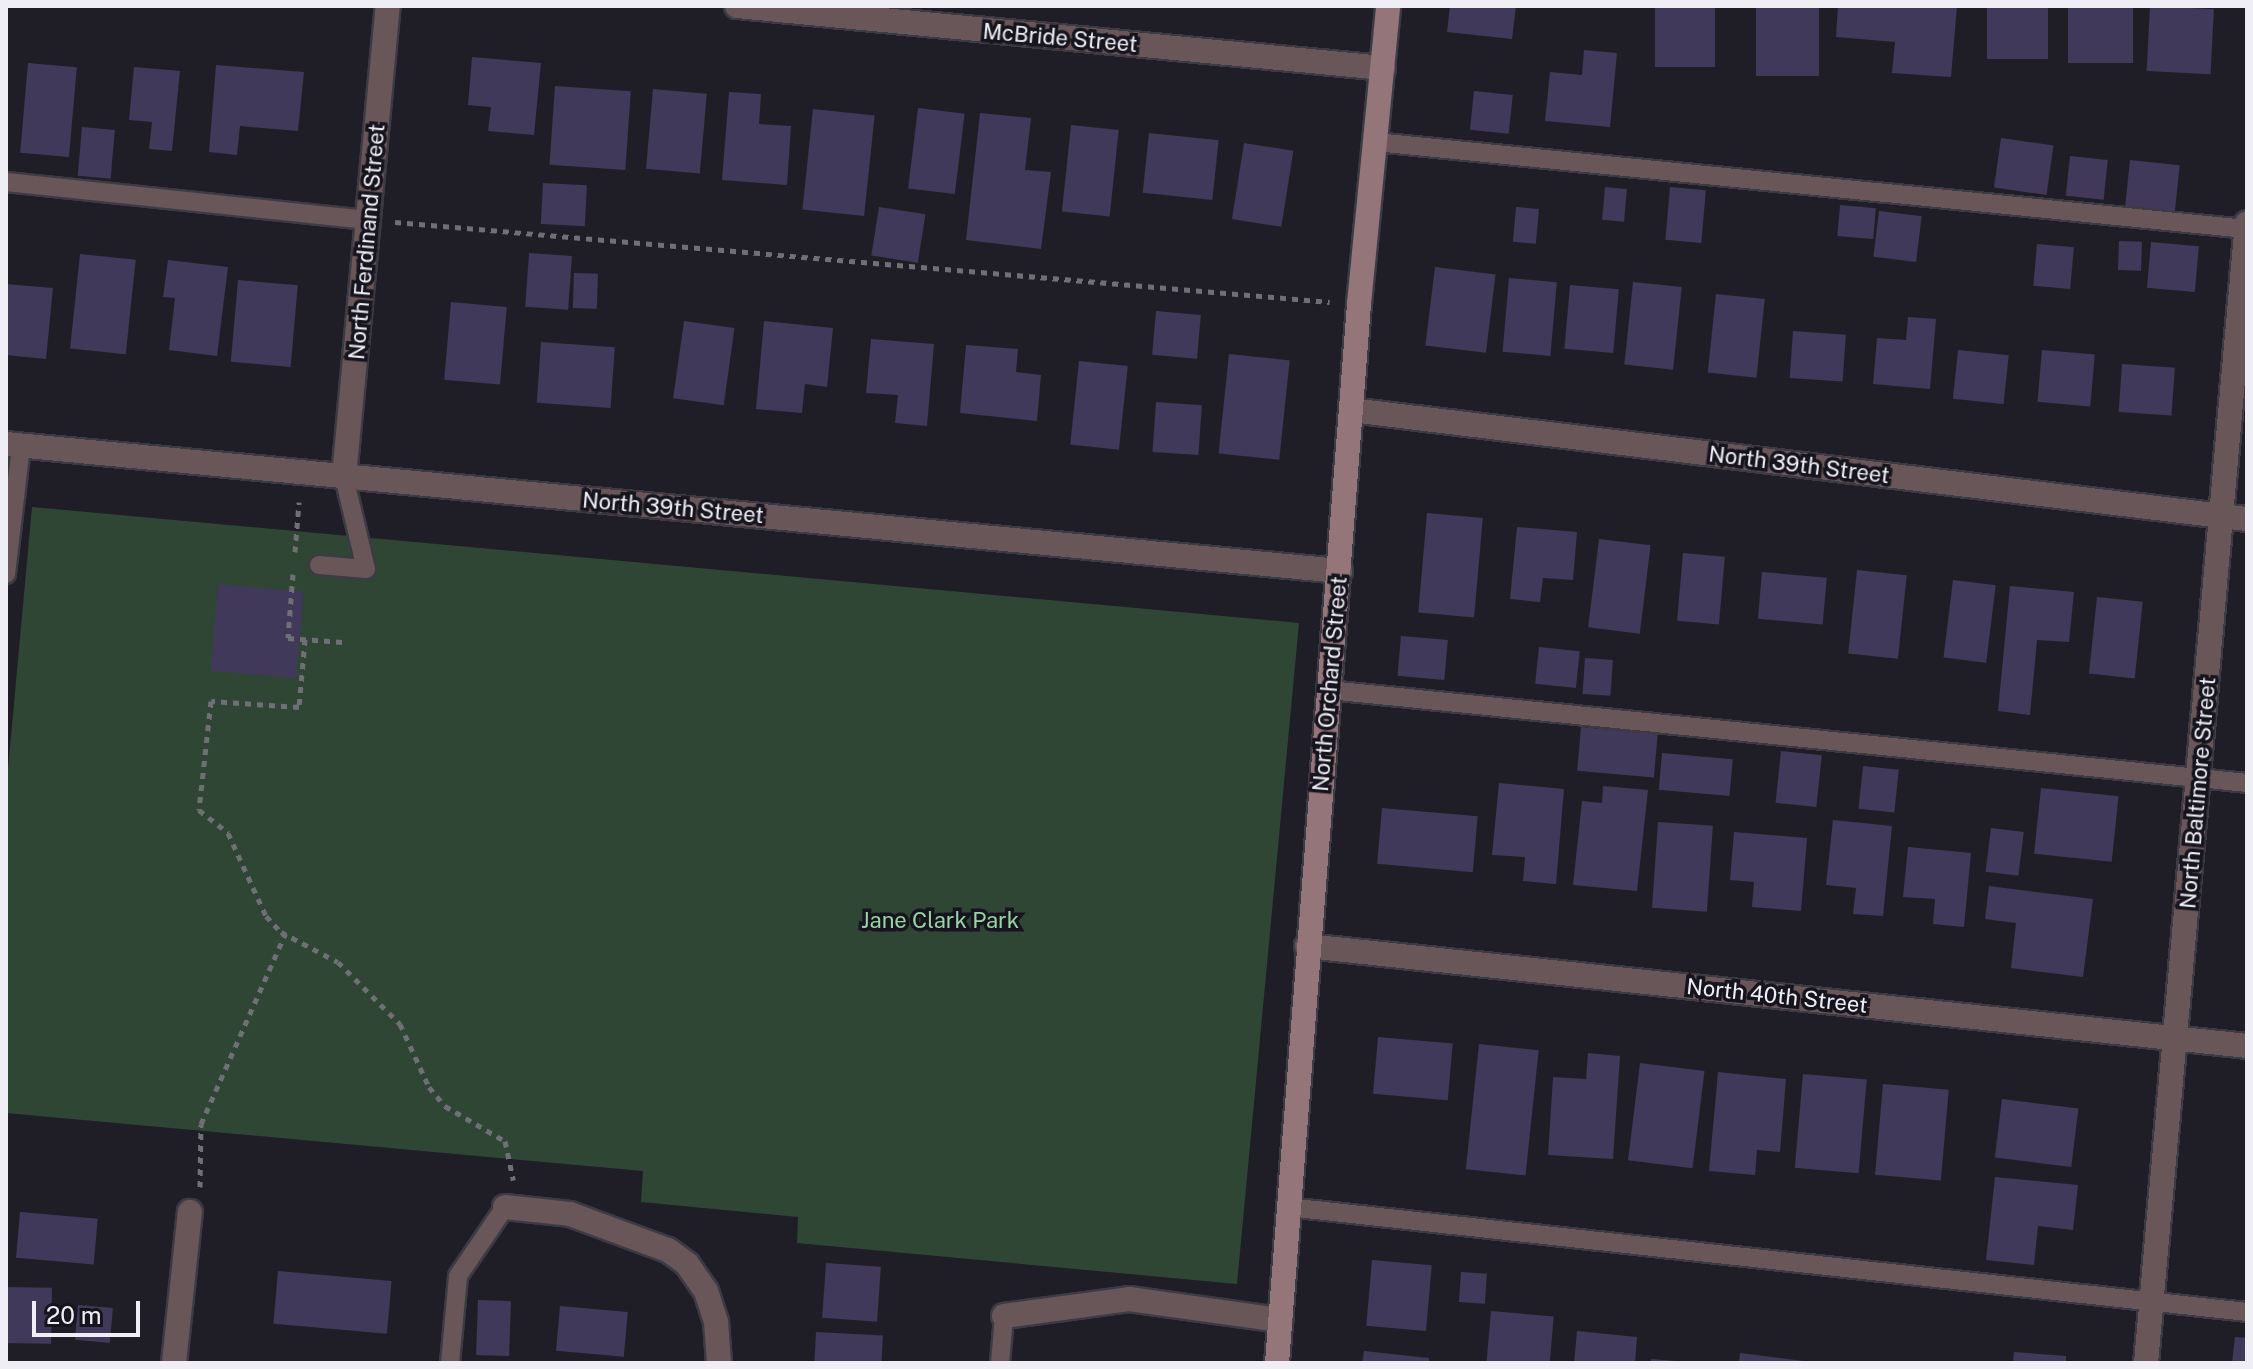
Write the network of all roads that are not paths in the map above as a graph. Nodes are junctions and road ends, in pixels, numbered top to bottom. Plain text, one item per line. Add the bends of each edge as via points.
1 (388, 6) edge
2 (737, 6) edge
3 (1388, 6) edge
4 (849, 12) edge
5 (1383, 68) junction
6 (1375, 142) junction
7 (6, 182) edge
8 (370, 220) junction
9 (2247, 223) edge
10 (2246, 229) edge
11 (1351, 410) junction
12 (14, 445) edge
13 (344, 477) junction
14 (2221, 517) junction
15 (2247, 519) edge
16 (319, 565) dead end
17 (1340, 571) junction
18 (6, 574) edge
19 (1329, 690) junction
20 (2199, 778) junction
21 (2247, 783) edge
22 (1307, 946) junction
23 (2176, 1039) junction
24 (2247, 1046) edge
25 (1288, 1207) junction
26 (512, 1208) joint
27 (190, 1212) road end
28 (2152, 1303) junction
29 (2247, 1312) edge
30 (1004, 1316) joint
31 (1281, 1320) junction
32 (174, 1363) edge
33 (450, 1363) edge
34 (719, 1363) edge
35 (1000, 1363) edge
36 (1277, 1363) edge
37 (2146, 1363) edge

1 - 8 street, North Ferdinand Street
2 - 4 street, McBride Street
3 - 5 street, North Orchard Street
4 - 5 street, McBride Street
5 - 6 street, North Orchard Street
6 - 10 lane
6 - 11 street, North Orchard Street
7 - 8 lane
8 - 13 street, North Ferdinand Street
9 - 10 street, North Baltimore Street
10 - 14 street, North Baltimore Street
11 - 14 street, North 39th Street
11 - 17 street, North Orchard Street
12 - 13 street, North 39th Street
12 - 18 lane
13 - 16 lane via 366,569
13 - 17 street, North 39th Street
14 - 15 street, North 39th Street
14 - 20 street, North Baltimore Street
17 - 19 street, North Orchard Street
19 - 20 lane
19 - 22 street, North Orchard Street
20 - 21 lane
20 - 23 street, North Baltimore Street
22 - 23 street, North 40th Street
22 - 25 street, North Orchard Street
23 - 24 street, North 40th Street
23 - 28 street, North Baltimore Street
25 - 28 lane
25 - 31 street, North Orchard Street
26 - 33 lane via 458,1276
26 - 34 street via 593,1220 668,1250 698,1277 716,1322
27 - 32 street
28 - 29 lane
28 - 37 street, North Baltimore Street
30 - 31 street via 1129,1299
30 - 35 lane
31 - 36 street, North Orchard Street

